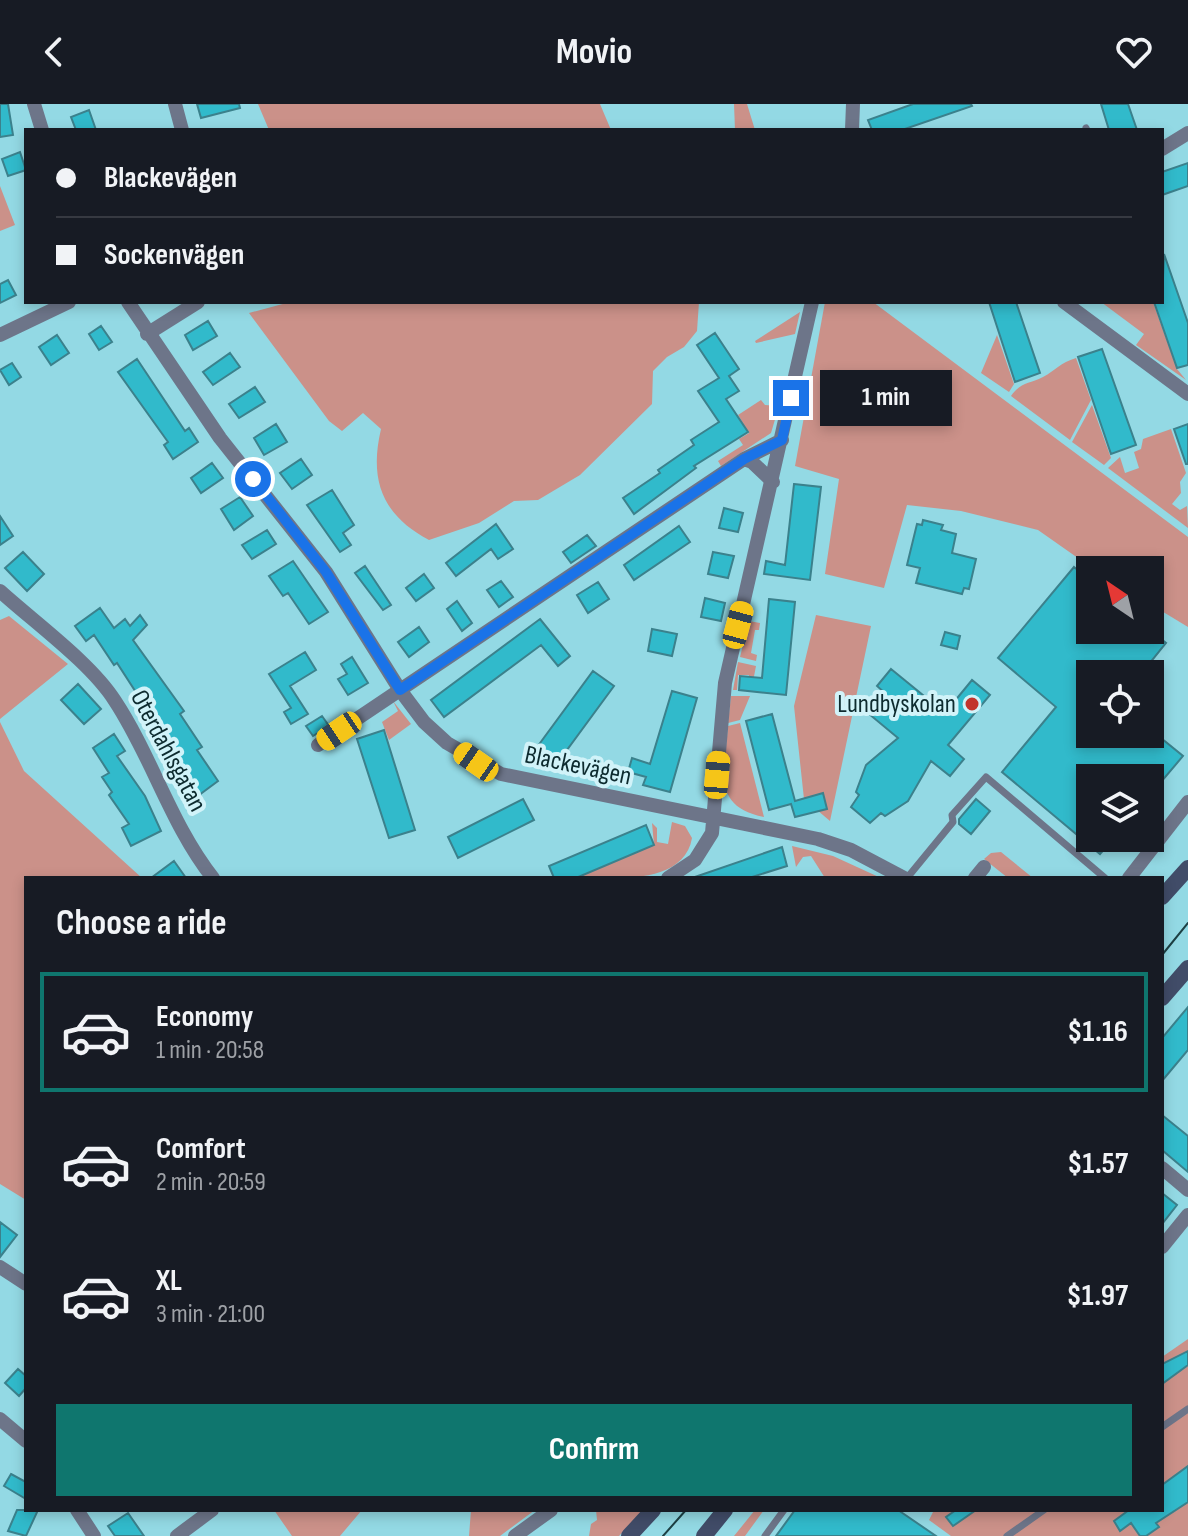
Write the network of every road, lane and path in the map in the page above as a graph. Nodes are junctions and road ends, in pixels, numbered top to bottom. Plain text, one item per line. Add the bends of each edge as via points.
1 (34, 104) edge
2 (175, 104) edge
3 (853, 104) edge
4 (41, 128) edge
5 (181, 128) edge
6 (852, 128) edge
7 (1188, 133) edge
8 (1164, 148) edge
9 (65, 304) edge
10 (129, 304) edge
11 (195, 304) edge
12 (812, 304) edge
13 (1067, 304) edge
14 (147, 334) junction
15 (0, 335) edge
16 (1188, 394) edge
17 (782, 440) junction
18 (744, 459) junction
19 (773, 482) junction
20 (0, 591) edge
21 (400, 690) junction
22 (318, 745) dead end
23 (1188, 802) edge
24 (714, 818) junction
25 (1188, 868) edge
26 (212, 876) edge
27 (671, 876) edge
28 (902, 876) edge
29 (908, 876) edge
30 (1103, 876) edge
31 (1131, 876) edge
32 (1164, 895) edge
33 (1188, 968) edge
34 (1164, 996) edge
35 (1164, 1170) edge
36 (1188, 1190) edge
37 (1188, 1215) edge
38 (1164, 1245) edge
39 (0, 1267) edge
40 (24, 1283) edge
41 (1188, 1409) edge
42 (0, 1419) edge
43 (1164, 1426) edge
44 (24, 1439) edge
45 (78, 1512) edge
46 (209, 1512) edge
47 (548, 1512) edge
48 (651, 1512) edge
49 (723, 1512) edge
50 (783, 1512) edge
51 (1041, 1512) edge
52 (94, 1536) edge
53 (177, 1536) edge
54 (515, 1536) edge
55 (629, 1536) edge
56 (704, 1536) edge
57 (765, 1536) edge
58 (1007, 1536) edge

1 - 4 street
2 - 5 street
3 - 6 street
7 - 8 street
9 - 15 street
10 - 14 street, Blackevägen
11 - 14 street
12 - 17 street
13 - 16 street
14 - 21 street, Blackevägen via 211,427 326,572
17 - 18 street
17 - 19 street
18 - 19 street
18 - 21 street
19 - 24 street via 725,683
20 - 26 street, Oterdahlsgatan via 114,698
21 - 22 street
21 - 24 street, Blackevägen via 447,743 501,774
23 - 31 street
24 - 27 street via 701,853
24 - 28 street, Blackevägen via 818,839
25 - 32 main road
29 - 30 lane via 986,777
33 - 34 main road
35 - 36 street
37 - 38 street
39 - 40 street
41 - 43 lane
42 - 44 street
45 - 52 street
46 - 53 street
47 - 54 street
48 - 55 main road
49 - 56 main road
50 - 57 lane
51 - 58 lane

